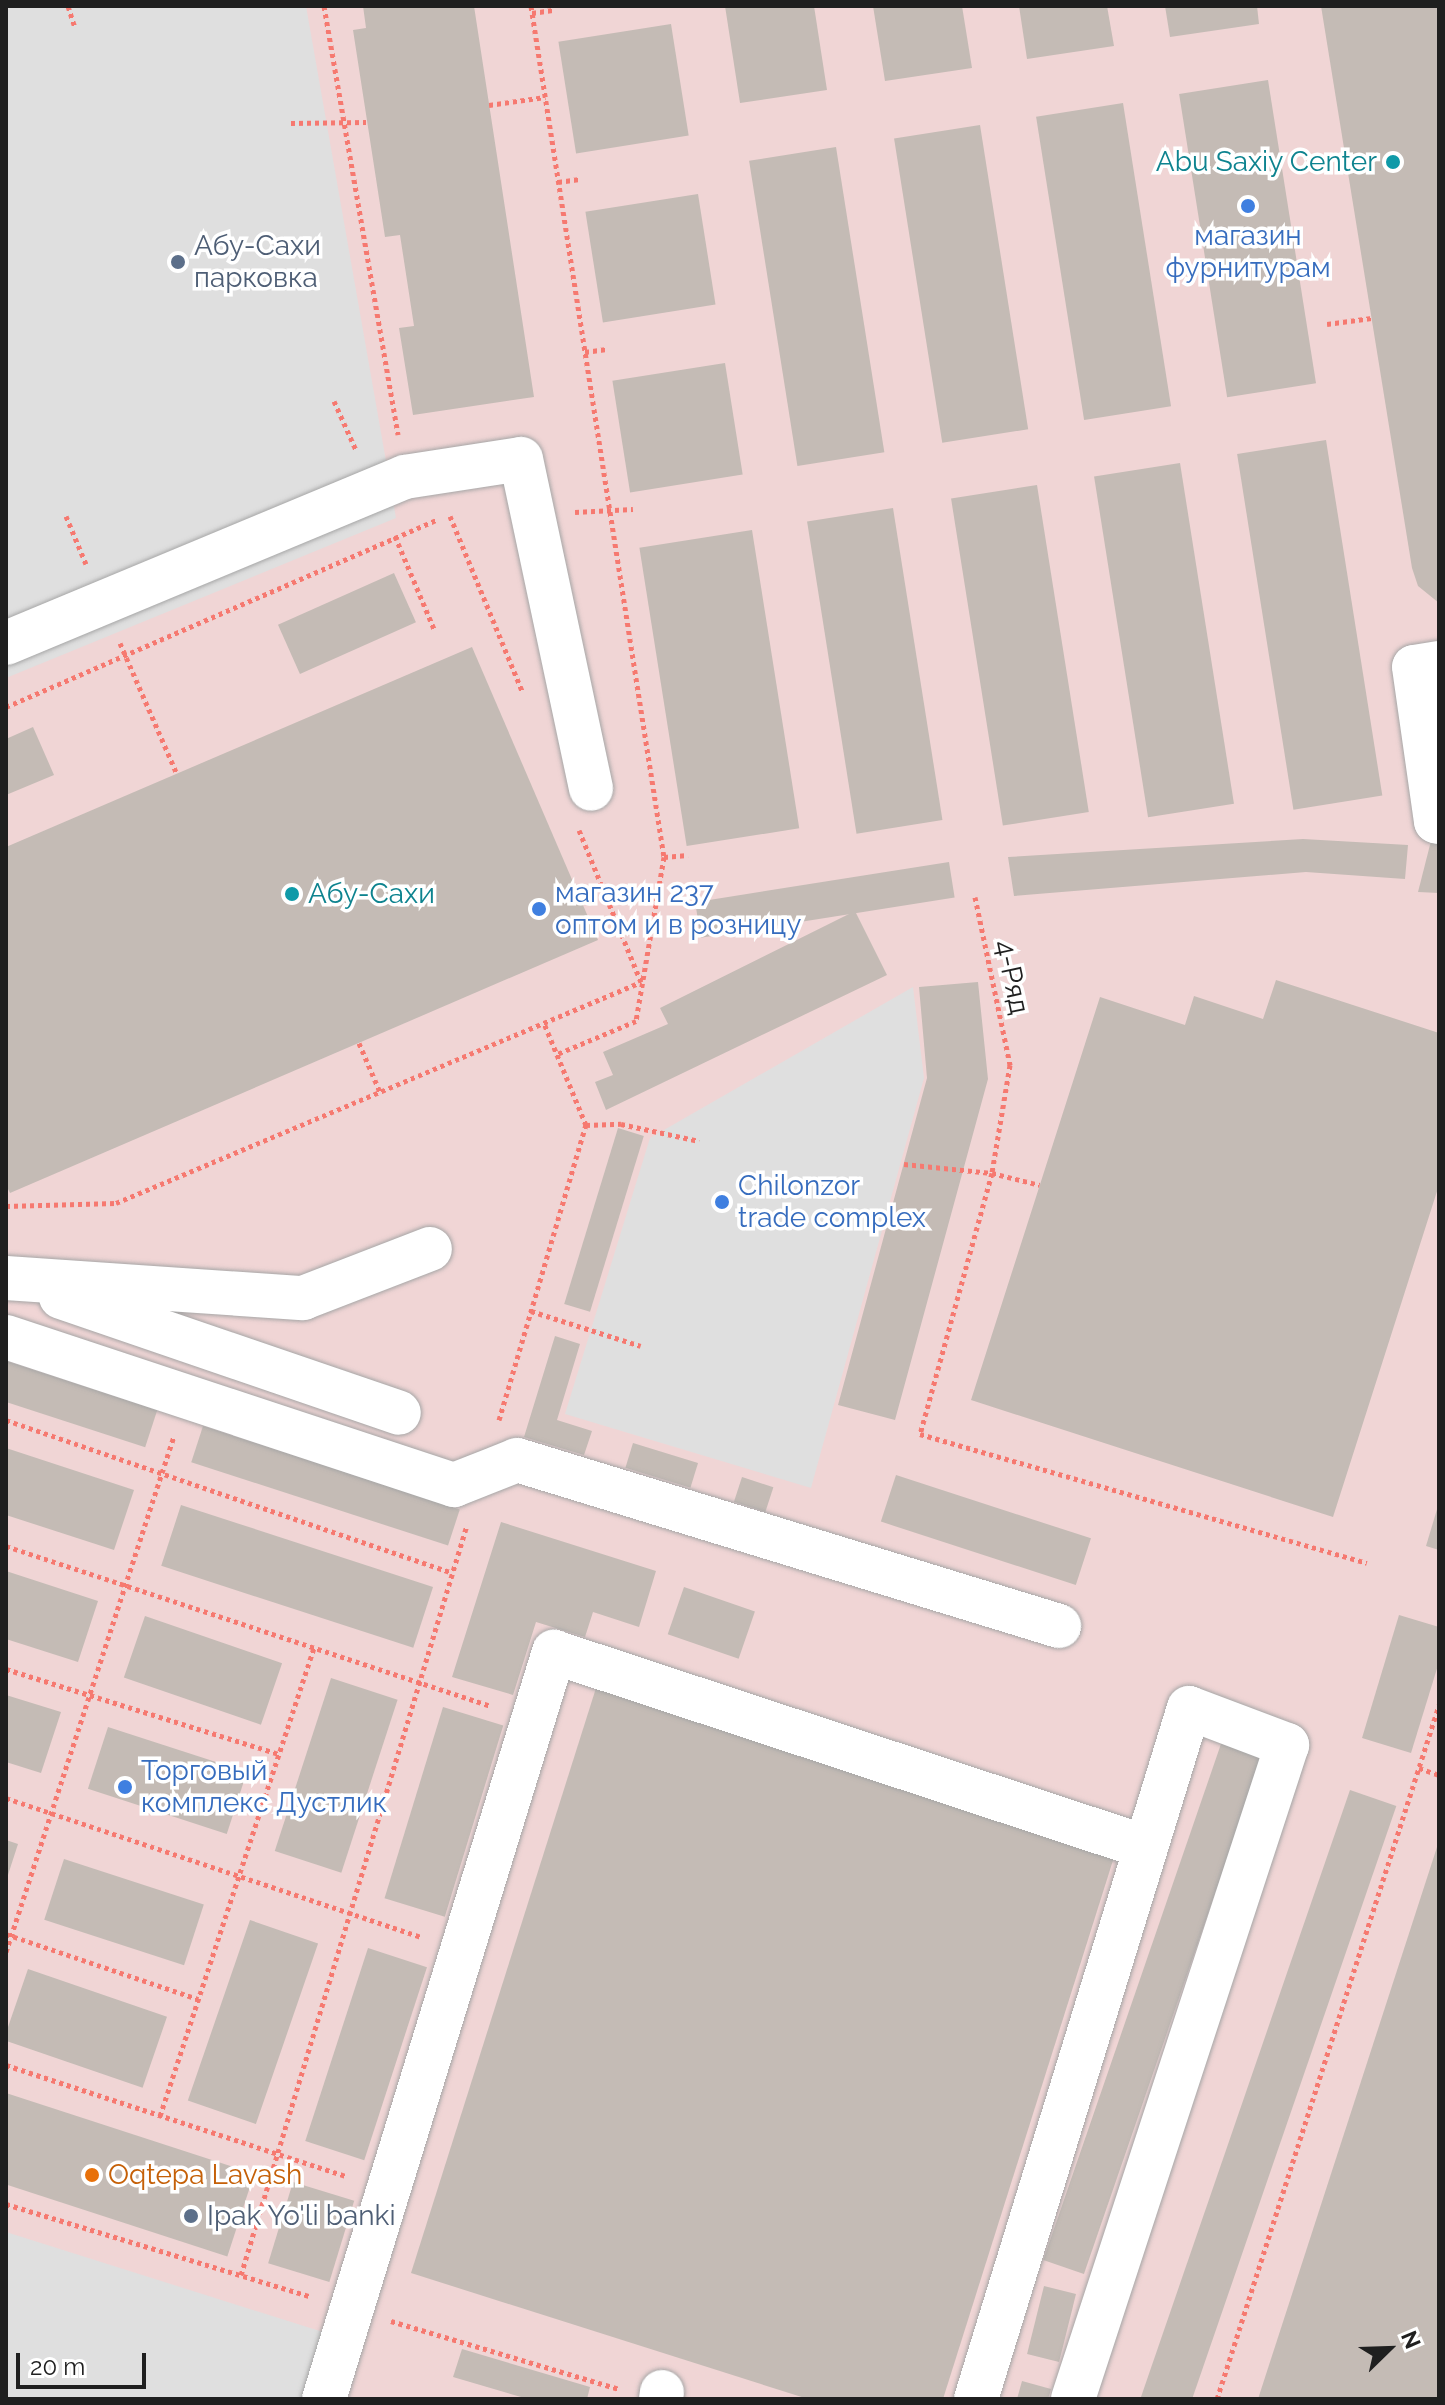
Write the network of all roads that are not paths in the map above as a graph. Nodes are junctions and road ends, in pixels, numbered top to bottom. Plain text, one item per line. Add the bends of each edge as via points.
1 (6, 643) edge
2 (1439, 663) edge
3 (591, 789) dead end
4 (1439, 822) edge
5 (430, 1249) dead end
6 (6, 1278) edge
7 (6, 1337) edge
8 (399, 1413) dead end
9 (1059, 1626) dead end
10 (1145, 1847) junction
11 (324, 2399) edge
12 (976, 2399) edge
13 (1073, 2399) edge

1 - 3 lane via 405,477 521,459
2 - 4 lane via 1414,667
5 - 6 lane via 303,1298
6 - 8 lane
7 - 9 lane via 454,1485 517,1460
10 - 11 lane via 554,1652
10 - 12 lane
10 - 13 lane via 1189,1708 1287,1745

